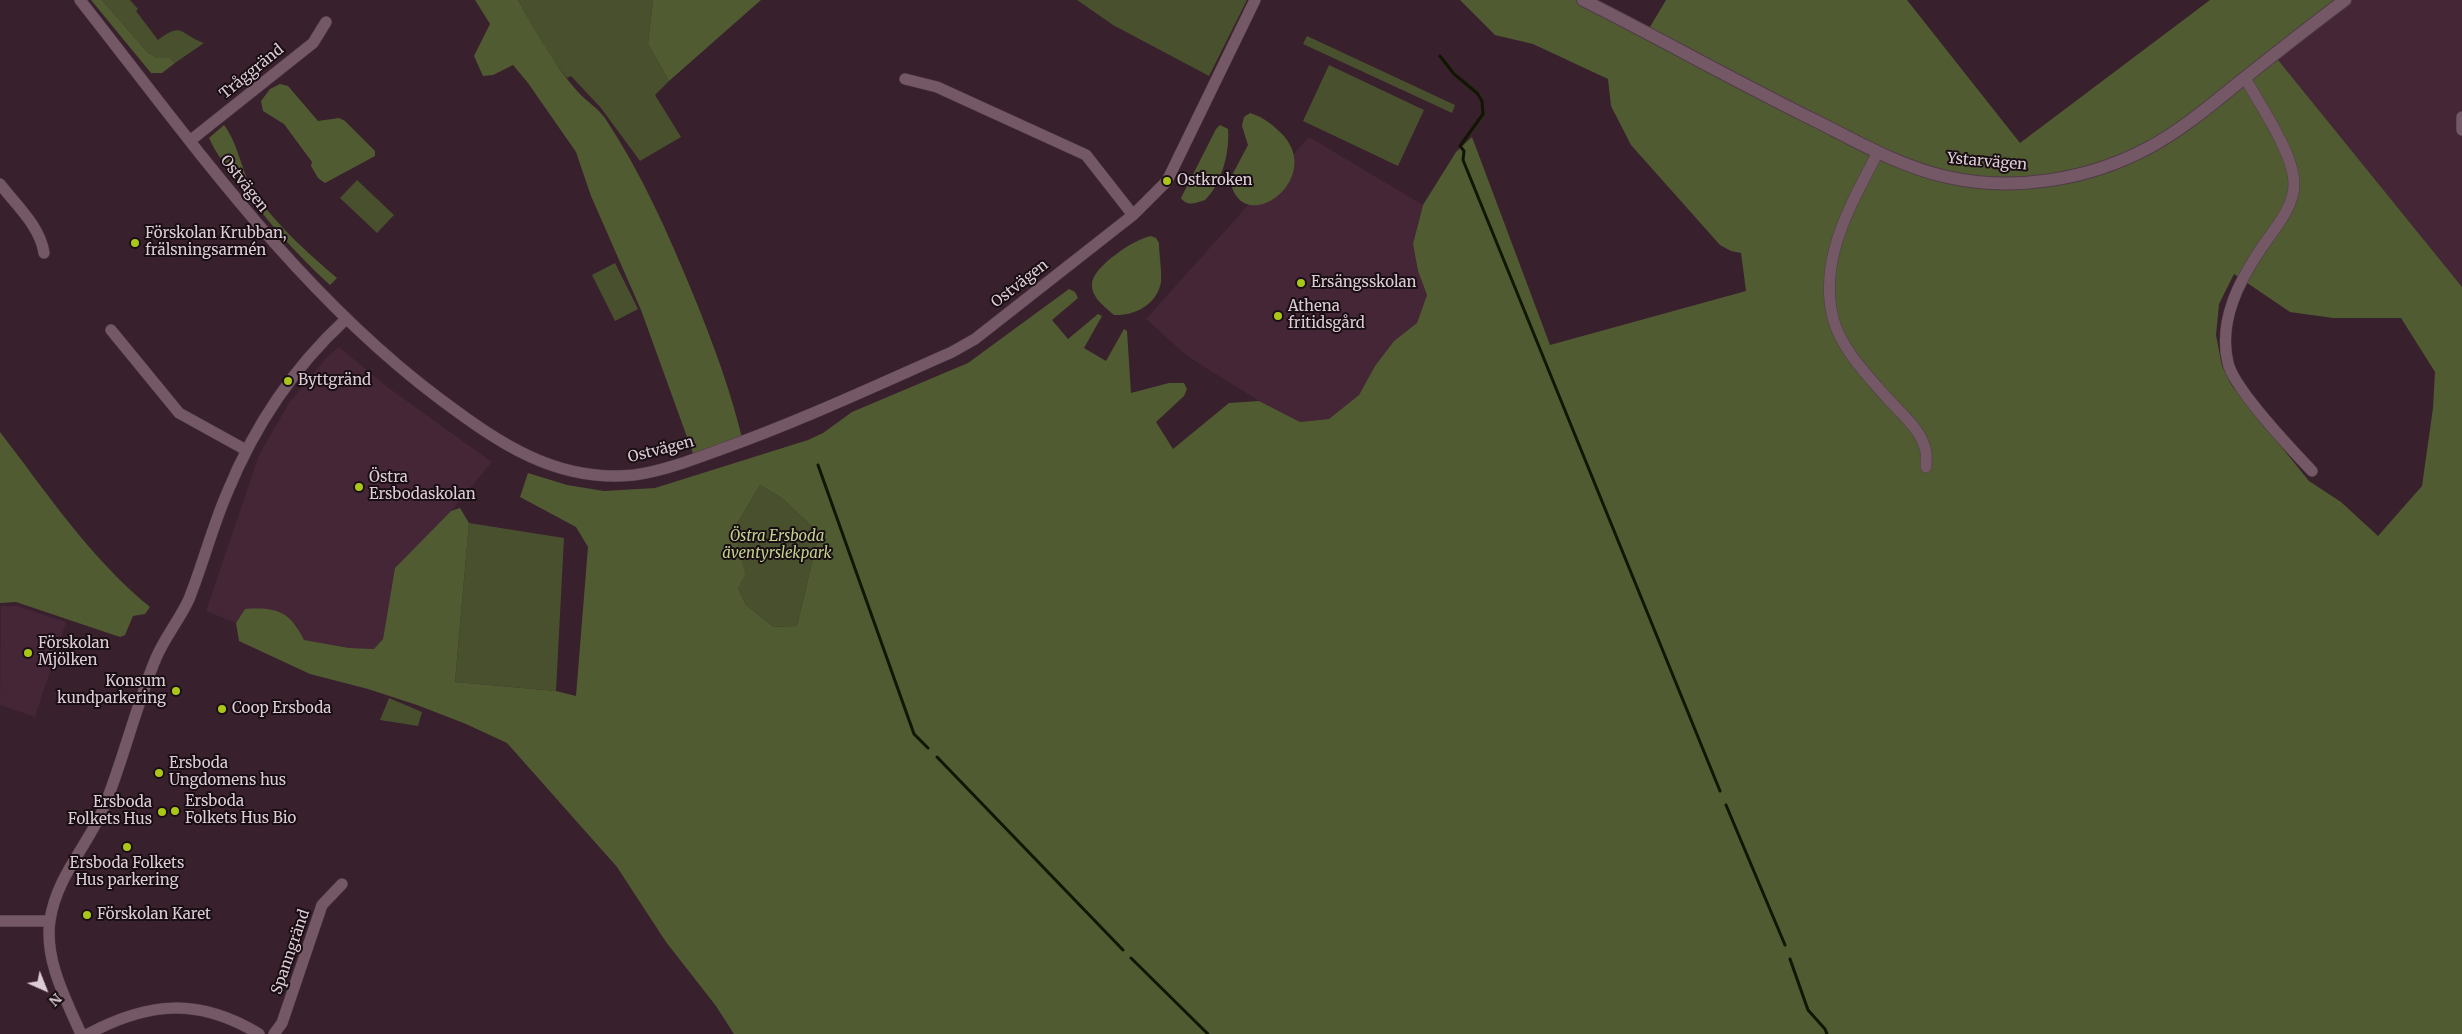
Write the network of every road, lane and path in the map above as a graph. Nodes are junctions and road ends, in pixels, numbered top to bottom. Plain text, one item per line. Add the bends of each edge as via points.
1 (80, 0) edge
2 (1255, 0) edge
3 (1583, 0) edge
4 (2345, 0) edge
5 (326, 22) dead end
6 (2245, 78) junction
7 (905, 79) dead end
8 (2462, 117) edge
9 (2462, 130) edge
10 (191, 140) junction
11 (1878, 152) junction
12 (0, 184) edge
13 (1133, 215) junction
14 (44, 252) dead end
15 (345, 320) junction
16 (111, 330) dead end
17 (246, 450) junction
18 (1926, 467) dead end
19 (2312, 471) dead end
20 (342, 884) dead end
21 (0, 921) edge
22 (50, 921) junction
23 (82, 1034) edge
24 (88, 1034) edge
25 (258, 1034) edge
26 (274, 1034) edge

1 - 10 street, Ostvägen
2 - 13 street, Ostvägen via 1172,174
3 - 11 street, Ystarvägen via 1754,91
4 - 6 street, Ystarvägen
5 - 10 street, Tråggränd via 313,43
6 - 11 street, Ystarvägen via 2193,120 2149,148 2106,167 2064,178 2018,184 1949,177
6 - 19 street via 2285,150 2294,182 2293,197 2283,216 2238,286 2225,328 2228,365 2264,417
7 - 13 street via 937,87 1086,155
8 - 9 street
10 - 15 street, Ostvägen via 270,240
11 - 18 street via 1847,214 1834,252 1830,274 1833,318 1848,350 1918,432 1925,448
12 - 14 street via 33,226 42,240
13 - 15 street, Ostvägen via 975,339 959,348 743,442 662,469 634,474 600,475 564,470 529,458 507,446 412,378
15 - 17 street via 288,381
16 - 17 street via 179,413
17 - 22 street via 226,494 188,601 156,658 104,807 58,887
20 - 26 street, Spanngränd via 322,905 282,1023
21 - 22 street
22 - 23 street via 51,947 58,978
24 - 25 street via 136,1012 174,1008 218,1014

